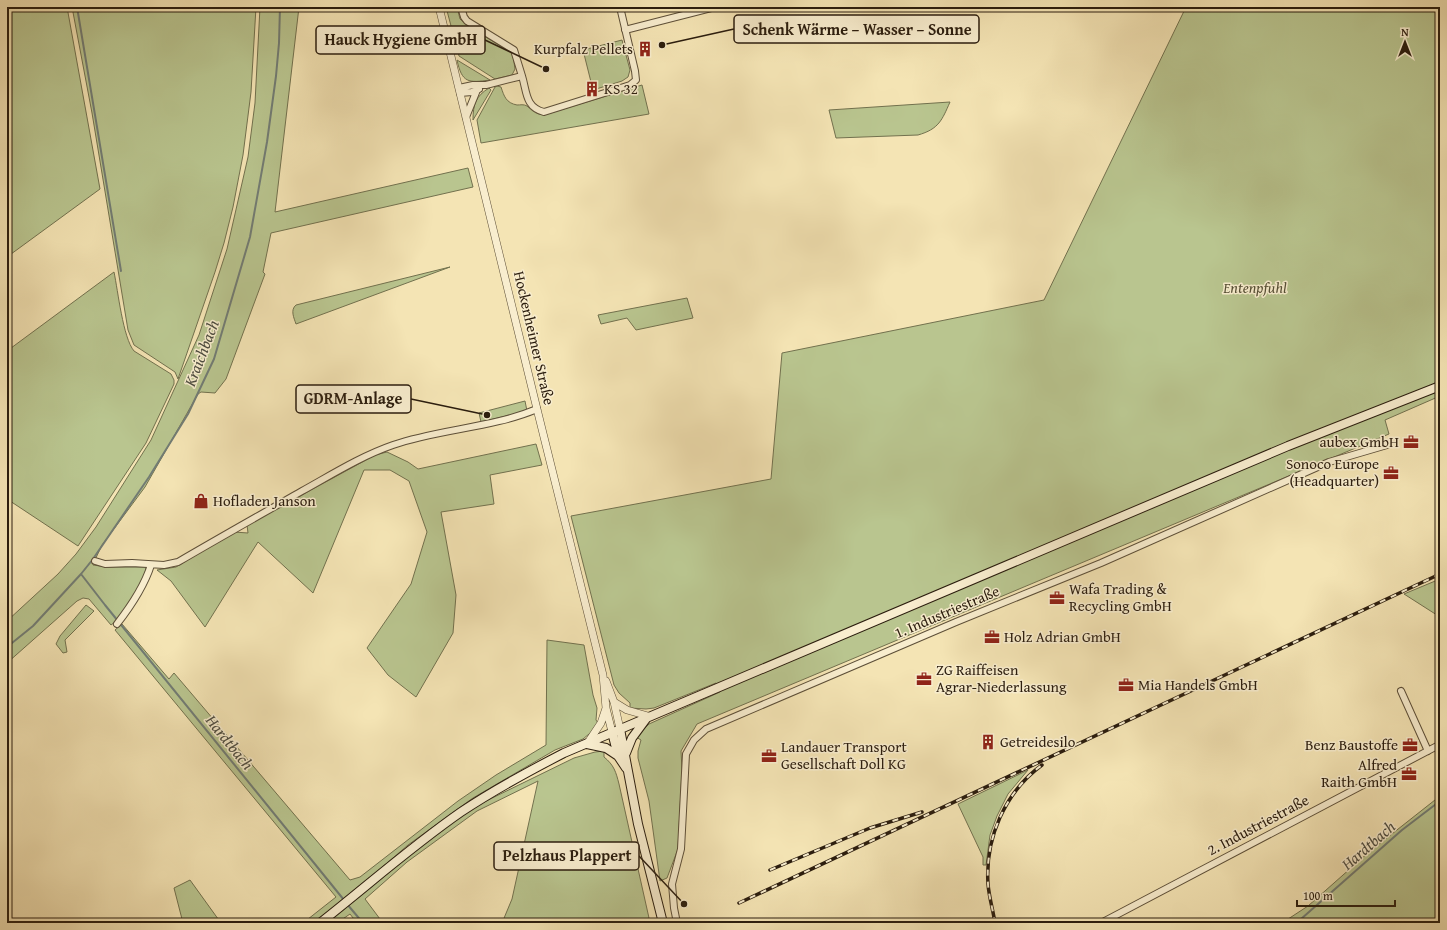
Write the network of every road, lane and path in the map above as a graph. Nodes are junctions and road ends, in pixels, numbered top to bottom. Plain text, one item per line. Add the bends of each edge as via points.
1 (439, 7) edge
2 (461, 7) edge
3 (620, 7) edge
4 (715, 7) edge
5 (625, 30) junction
6 (522, 76) junction
7 (486, 85) junction
8 (460, 90) junction
9 (477, 90) junction
10 (466, 117) junction
11 (1440, 386) edge
12 (536, 409) junction
13 (1387, 445) dead end
14 (1274, 477) dead end
15 (1275, 486) junction
16 (95, 561) dead end
17 (151, 565) junction
18 (119, 622) dead end
19 (603, 675) junction
20 (1401, 691) dead end
21 (614, 702) junction
22 (606, 708) junction
23 (648, 716) junction
24 (620, 728) junction
25 (612, 732) junction
26 (587, 744) junction
27 (1439, 745) dead end
28 (1428, 751) junction
29 (622, 755) junction
30 (663, 921) edge
31 (320, 923) edge
32 (677, 923) edge
33 (1101, 923) edge

1 - 8 street, Hockenheimer Straße
2 - 6 street via 467,21 514,50
3 - 5 street
4 - 5 street
5 - 6 street via 636,80 630,85 544,112 535,110 530,104
6 - 7 street
7 - 8 street via 473,85
7 - 9 street
8 - 9 street
8 - 10 street, Hockenheimer Straße
9 - 10 street
10 - 12 street, Hockenheimer Straße
11 - 23 main road via 1288,446
12 - 17 street via 522,415 395,444 375,452 178,562 164,566
12 - 19 street, Hockenheimer Straße
13 - 15 street, 1. Industriestraße via 1329,462
14 - 15 street
15 - 32 street, 1. Industriestraße via 1102,563 706,728 694,740 686,754 681,849 672,884
16 - 17 street via 105,564
17 - 18 street via 145,581
19 - 21 street, Hockenheimer Straße
19 - 22 street, Hockenheimer Straße
20 - 28 street
21 - 23 street via 627,710
21 - 24 street, Hockenheimer Straße
22 - 25 street, Hockenheimer Straße
22 - 26 street via 601,723
23 - 24 main road
23 - 29 main road
24 - 25 main road
24 - 29 main road, Hockenheimer Straße
25 - 26 main road
25 - 29 main road, Hockenheimer Straße
26 - 29 main road
26 - 31 main road via 564,753 482,798 438,829
27 - 28 street, 2. Industriestraße
28 - 33 street, 2. Industriestraße
29 - 30 main road, Hockenheimer Straße

